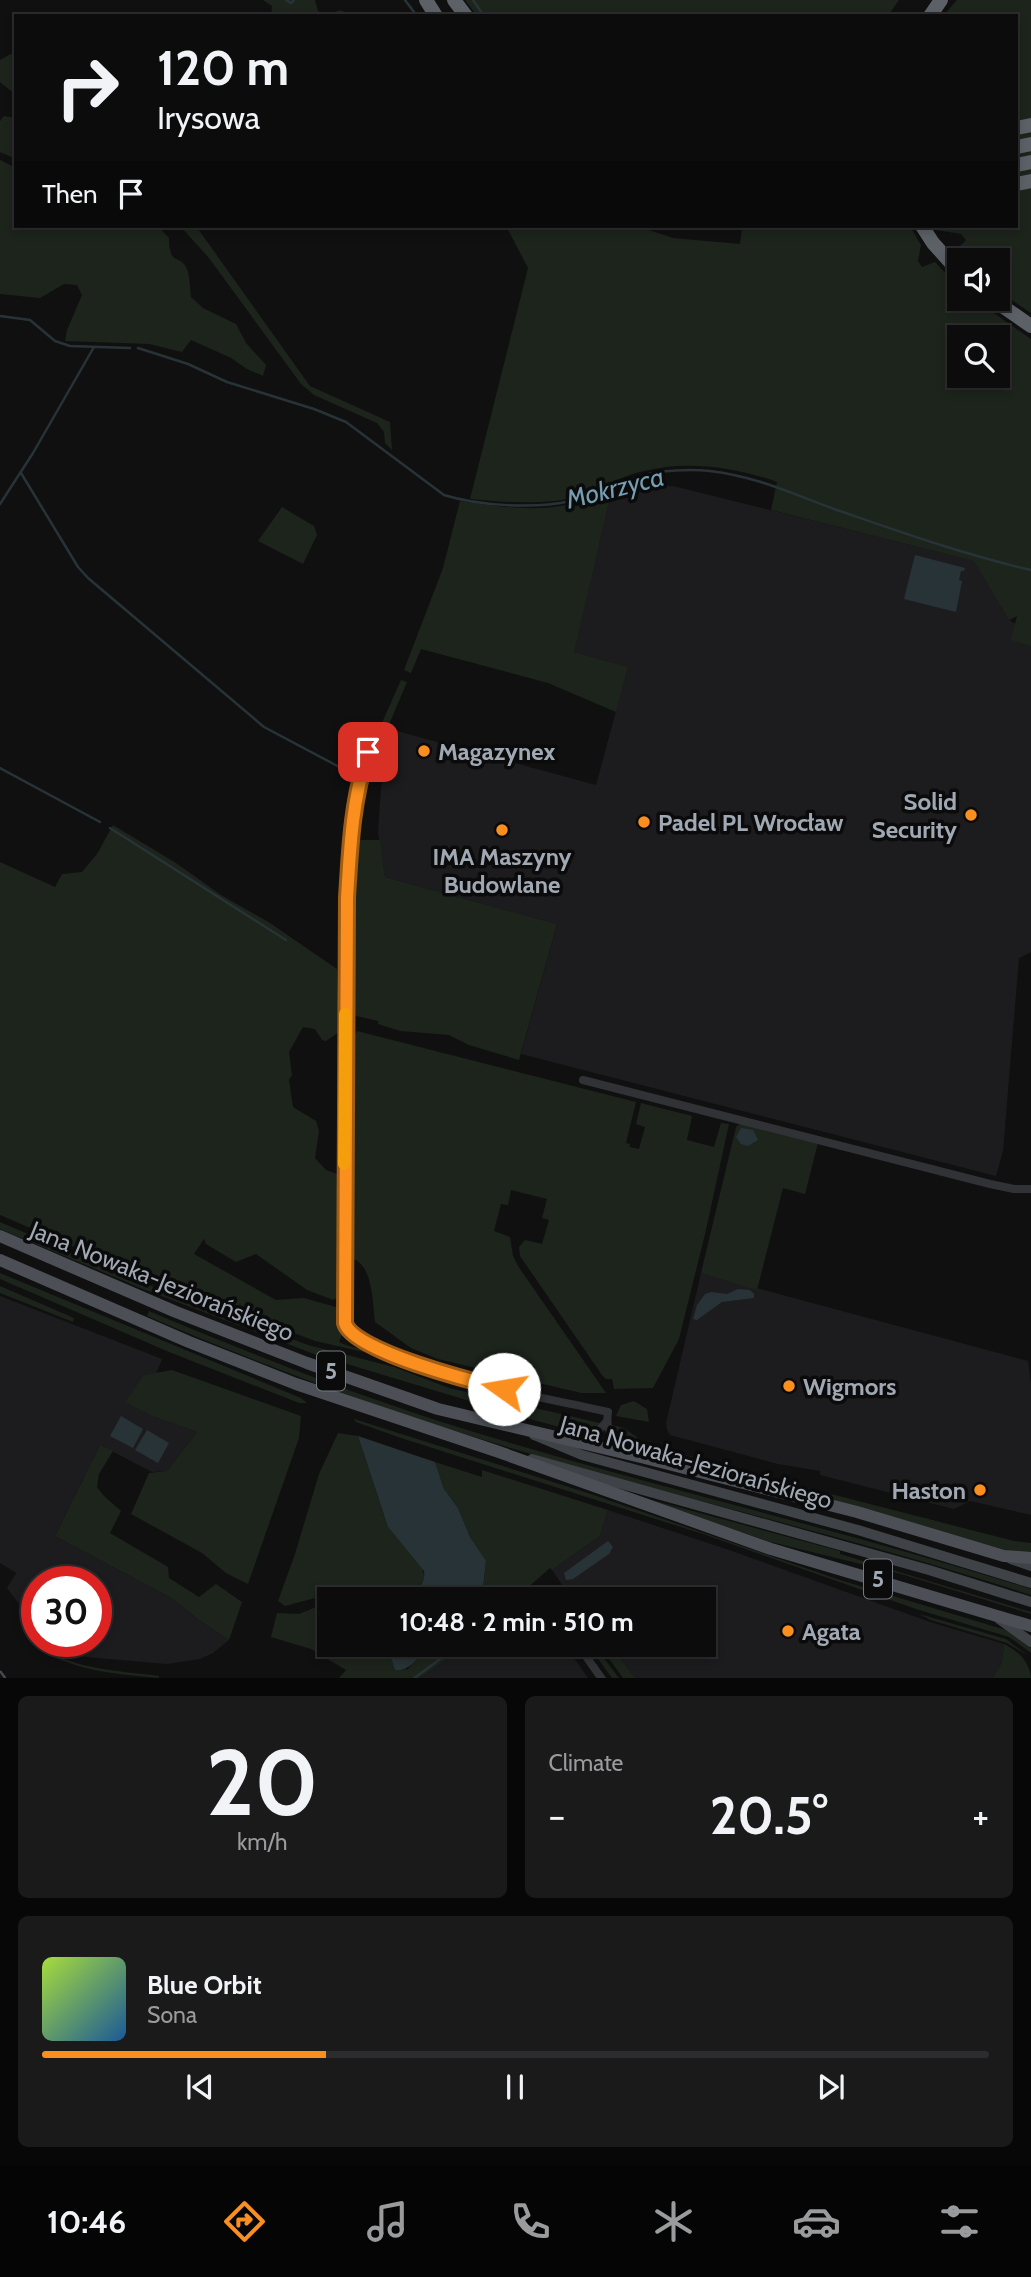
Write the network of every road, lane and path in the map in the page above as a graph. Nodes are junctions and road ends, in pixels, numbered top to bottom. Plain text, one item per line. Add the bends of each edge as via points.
1 (925, 231) edge
2 (947, 258) edge
3 (1009, 311) edge
4 (1031, 326) edge
5 (368, 752) dead end
6 (583, 1080) dead end
7 (1031, 1189) edge
8 (0, 1236) edge
9 (0, 1260) edge
10 (606, 1422) junction
11 (523, 1430) junction
12 (566, 1440) junction
13 (496, 1451) junction
14 (645, 1458) junction
15 (1004, 1556) junction
16 (1031, 1558) edge
17 (1031, 1566) edge
18 (1031, 1583) edge
19 (1031, 1602) edge
20 (985, 1610) junction
21 (1031, 1626) edge
22 (1031, 1642) edge
23 (587, 1657) edge
24 (602, 1678) edge

1 - 2 highway
3 - 4 highway
5 - 10 street via 351,830 347,898 346,1328 388,1353 432,1370 608,1412
6 - 7 street via 990,1184
8 - 11 main road, Jana Nowaka-Jeziorańskiego / 5 via 307,1363 438,1409
9 - 13 main road, Jana Nowaka-Jeziorańskiego / 5 via 276,1377
10 - 12 street via 594,1436
10 - 14 street via 613,1441
11 - 12 main road, 5
11 - 18 street, Jana Nowaka-Jeziorańskiego via 582,1455 858,1530
12 - 14 main road, 5
13 - 19 street, Jana Nowaka-Jeziorańskiego via 892,1559
13 - 20 main road, 5 via 771,1549
14 - 15 main road, 5 via 857,1512
15 - 16 main road, 5
15 - 17 street
20 - 21 main road, 5
20 - 22 street
23 - 24 street

